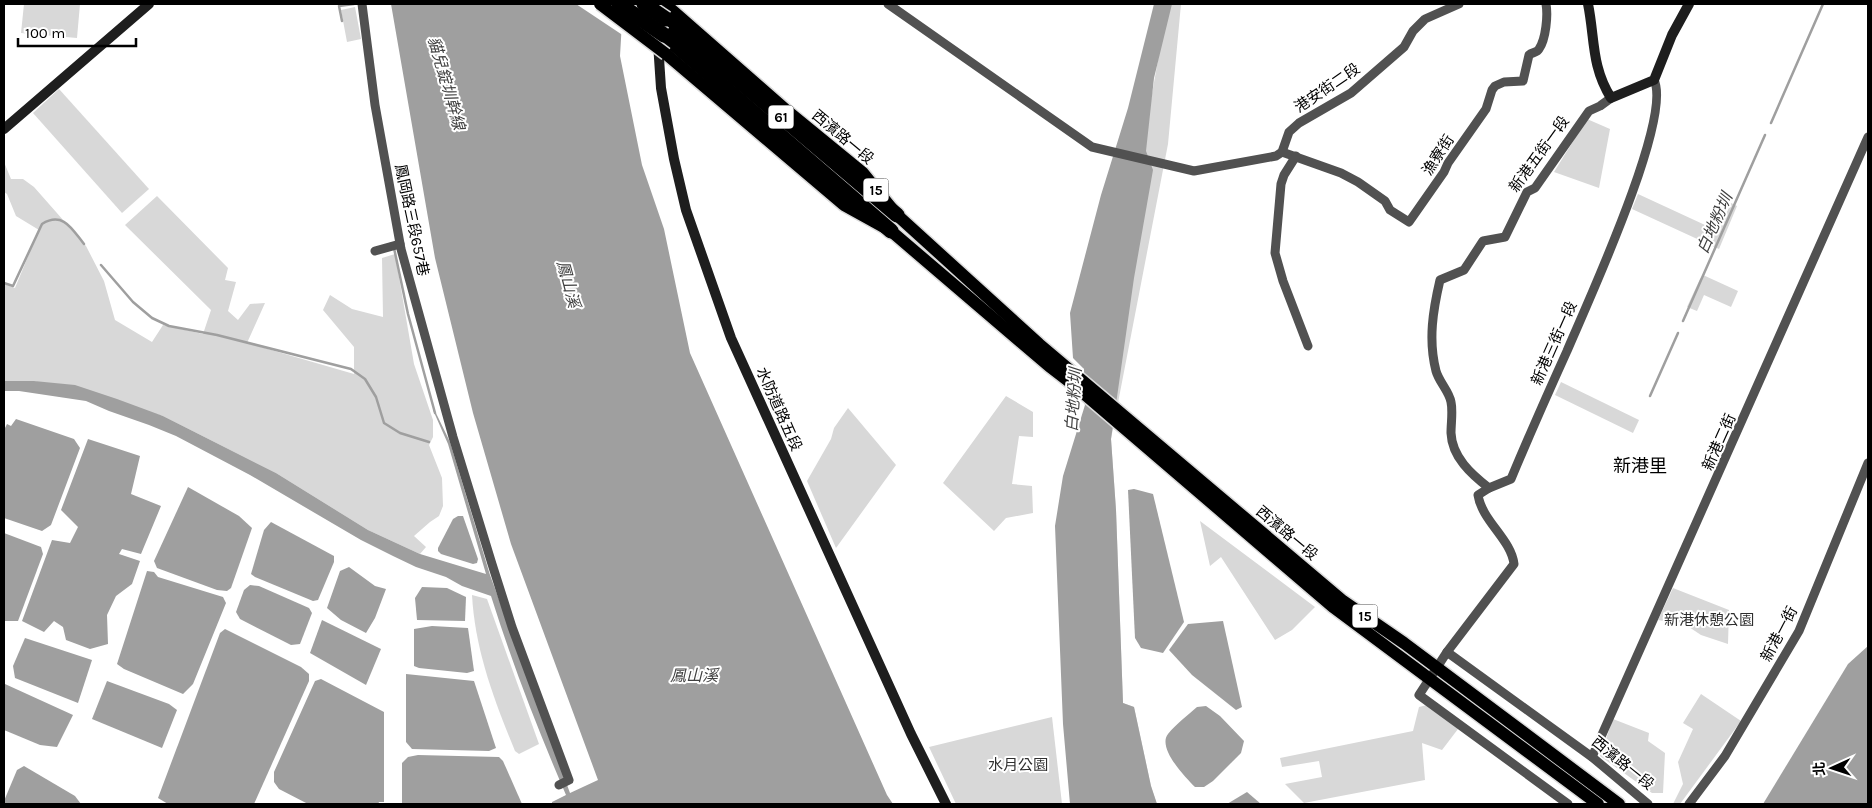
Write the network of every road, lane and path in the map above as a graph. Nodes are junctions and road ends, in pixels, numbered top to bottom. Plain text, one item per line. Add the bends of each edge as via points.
1 (149, 4) edge
2 (362, 4) edge
3 (600, 4) edge
4 (619, 4) edge
5 (644, 4) edge
6 (888, 4) edge
7 (1459, 4) edge
8 (1546, 4) edge
9 (1588, 4) edge
10 (1690, 4) edge
11 (664, 8) edge
12 (1654, 80) junction
13 (1611, 98) junction
14 (4, 129) edge
15 (1868, 138) edge
16 (1282, 152) junction
17 (1296, 156) junction
18 (897, 215) joint
19 (891, 231) junction
20 (400, 244) junction
21 (374, 251) dead end
22 (1308, 346) dead end
23 (1078, 382) junction
24 (1868, 463) edge
25 (1489, 488) junction
26 (1447, 652) junction
27 (1434, 673) junction
28 (1592, 757) junction
29 (559, 785) dead end
30 (946, 804) edge
31 (1568, 804) edge
32 (1598, 804) edge
33 (1619, 804) edge
34 (1648, 804) edge
35 (1689, 804) edge

1 - 14 street
2 - 20 street, 鳳岡路三段657巷 via 375,105
3 - 19 main road, 15, bridge via 666,54 844,204
4 - 19 highway, 61, bridge via 664,35
5 - 11 highway, 61, bridge
6 - 16 street via 1092,147 1194,171 1276,156
7 - 16 street, 港安街二段 via 1424,20 1404,47 1351,92 1299,123 1290,132
8 - 17 street, 漁寮街 via 1548,18 1541,45 1537,52 1529,55 1523,81 1502,82 1492,90 1486,109 1409,222 1358,182
9 - 13 street via 1593,50 1604,87
10 - 12 street, 新港三街一段 via 1672,36
11 - 18 highway, 61
11 - 30 street, 水防道路五段 via 661,88 674,159 686,210 730,338
12 - 13 street
12 - 25 street, 新港三街一段 via 1657,86 1656,108 1641,167 1617,234 1511,479
13 - 25 street, 新港五街一段 via 1588,110 1535,188 1526,192 1505,236 1483,241 1464,270 1440,280 1432,314 1432,353 1437,373 1452,401 1451,435 1462,464
15 - 28 street, 新港二街
16 - 17 street, 漁寮街
17 - 22 street via 1281,184 1275,254
18 - 23 main road, 15
19 - 23 main road, 15 via 1049,366
20 - 21 street
20 - 29 street, 鳳岡路三段657巷 via 453,437 512,627 569,780
23 - 27 main road, 西濱路一段 / 15 via 1123,414 1343,601 1398,638
23 - 27 main road, 西濱路一段 / 15 via 1130,434 1333,607
24 - 35 street, 新港一街 via 1799,631 1725,756
25 - 26 street via 1478,495 1479,503 1513,555 1514,564
26 - 27 street
26 - 28 street, 西濱路一段
27 - 31 street via 1419,695
27 - 32 main road, 西濱路一段 / 15
27 - 33 main road, 西濱路一段 / 15
28 - 34 street, 西濱路一段

